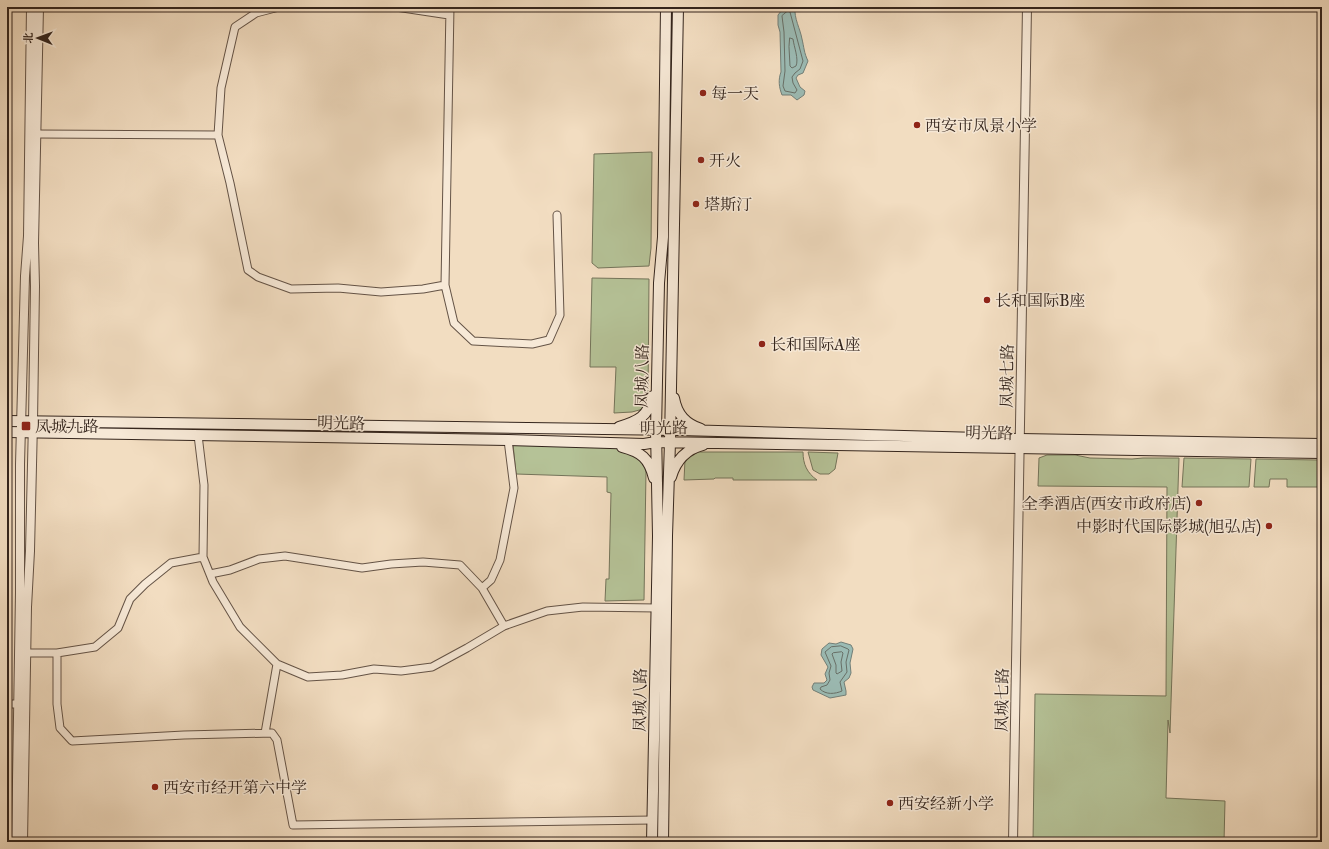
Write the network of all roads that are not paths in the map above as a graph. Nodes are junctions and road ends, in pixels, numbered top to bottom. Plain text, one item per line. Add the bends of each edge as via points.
1 (31, 7) edge
2 (39, 7) edge
3 (279, 7) edge
4 (396, 7) edge
5 (666, 7) edge
6 (678, 7) edge
7 (1027, 7) edge
8 (449, 11) edge
9 (37, 134) junction
10 (218, 135) junction
11 (557, 215) dead end
12 (445, 284) junction
13 (657, 378) junction
14 (671, 378) junction
15 (7, 421) edge
16 (21, 422) junction
17 (33, 422) junction
18 (608, 430) junction
19 (656, 430) junction
20 (670, 430) junction
21 (713, 431) junction
22 (7, 432) edge
23 (21, 432) junction
24 (32, 433) junction
25 (198, 435) junction
26 (508, 440) junction
27 (656, 442) junction
28 (670, 442) junction
29 (608, 443) junction
30 (713, 443) junction
31 (1020, 443) junction
32 (1322, 444) edge
33 (1322, 453) edge
34 (657, 490) junction
35 (668, 491) junction
36 (202, 557) junction
37 (210, 574) junction
38 (482, 588) junction
39 (657, 608) junction
40 (504, 626) junction
41 (27, 653) junction
42 (57, 653) junction
43 (277, 664) junction
44 (7, 704) edge
45 (22, 704) junction
46 (265, 733) junction
47 (653, 820) junction
48 (16, 842) edge
49 (23, 842) edge
50 (652, 842) edge
51 (663, 842) edge
52 (1013, 842) edge

1 - 16 street via 28,236
2 - 9 street
3 - 10 street via 256,13 235,26 221,88
4 - 8 street
5 - 13 main road, 凤城八路 via 663,237
6 - 14 main road, 凤城八路
7 - 31 street, 凤城七路
8 - 12 street
9 - 10 street
9 - 17 street
10 - 12 street via 248,270 258,277 291,289 338,288 381,292 424,289
11 - 12 street via 560,315 549,340 532,344 473,341 454,323
13 - 18 main road via 651,405 644,415
13 - 19 main road, 凤城八路
14 - 20 main road, 凤城八路
14 - 21 main road via 676,408 683,419 695,427
15 - 16 main road, 明光路
16 - 17 main road, 明光路
16 - 23 street
17 - 18 main road, 明光路
17 - 24 street
18 - 19 main road, 明光路
19 - 20 main road, 明光路
19 - 27 main road, 凤城八路
20 - 21 main road, 明光路
20 - 28 main road, 凤城八路
21 - 31 main road, 明光路
22 - 23 main road, 明光路
23 - 24 main road, 明光路
23 - 45 street
24 - 25 main road, 明光路
24 - 41 street
25 - 26 main road, 明光路
25 - 36 street via 204,485
26 - 29 main road, 明光路
26 - 38 street via 514,488 500,560 491,580
27 - 28 main road, 明光路
27 - 29 main road, 明光路
27 - 34 main road, 凤城八路
28 - 30 main road, 明光路
28 - 35 main road, 凤城八路
29 - 34 main road via 636,451 644,458 651,468
30 - 31 main road, 明光路
30 - 35 main road via 697,447 682,457 672,474
31 - 32 main road, 明光路
31 - 33 main road, 明光路
31 - 52 street, 凤城七路
34 - 39 main road, 凤城八路
35 - 51 main road, 凤城八路
36 - 37 street
36 - 42 street via 171,563 145,584 130,599 118,628 95,647
37 - 38 street via 230,570 259,559 285,556 362,568 423,562 460,565
37 - 43 street via 240,627
38 - 40 street
39 - 40 street via 583,607 547,611
39 - 47 main road, 凤城八路
40 - 43 street via 432,668 402,671 374,669 342,675 308,677
41 - 42 street
41 - 45 street
42 - 46 street via 60,728 72,741
43 - 46 street
44 - 45 street
45 - 48 street
45 - 49 street
46 - 47 street via 272,733 277,740 293,825
47 - 50 main road, 凤城八路

